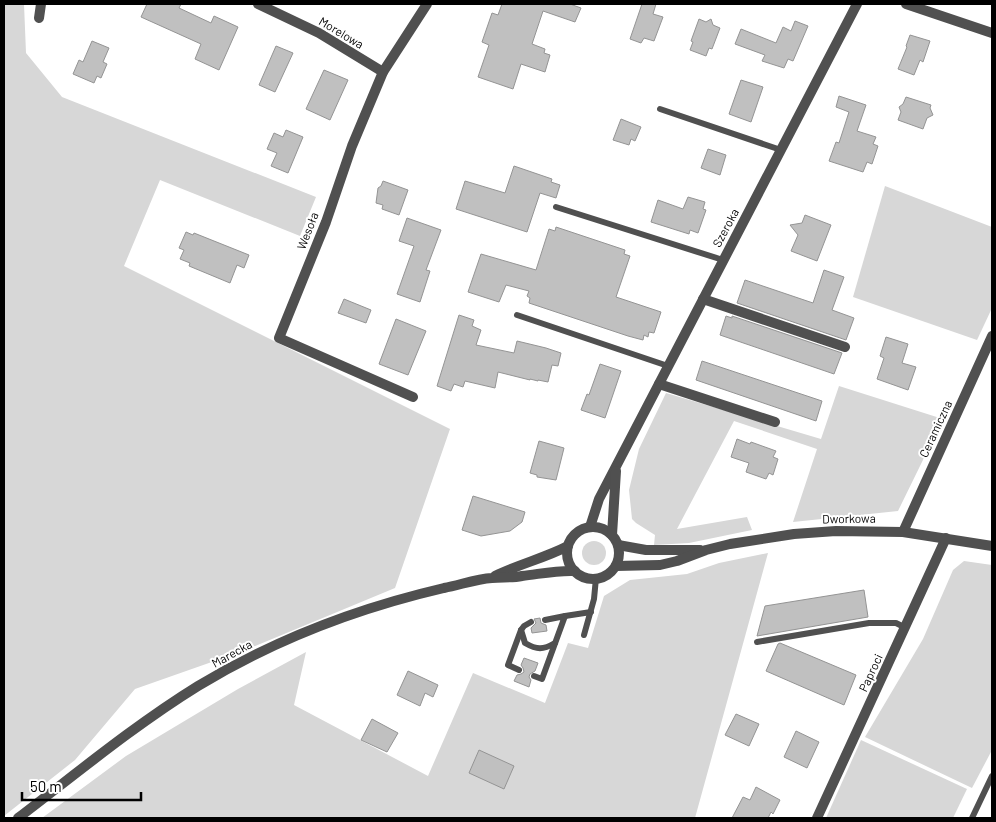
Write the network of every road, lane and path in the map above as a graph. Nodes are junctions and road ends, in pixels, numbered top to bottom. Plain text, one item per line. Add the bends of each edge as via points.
1 (41, 4) edge
2 (258, 4) edge
3 (427, 4) edge
4 (857, 4) edge
5 (906, 4) edge
6 (39, 18) dead end
7 (992, 33) edge
8 (383, 72) junction
9 (660, 109) dead end
10 (781, 150) junction
11 (556, 207) dead end
12 (723, 260) junction
13 (703, 299) junction
14 (517, 315) dead end
15 (992, 336) edge
16 (845, 347) dead end
17 (668, 366) junction
18 (659, 384) junction
19 (413, 397) dead end
20 (775, 422) dead end
21 (617, 465) junction
22 (590, 527) junction
23 (902, 532) junction
24 (612, 535) junction
25 (946, 538) junction
26 (618, 545) junction
27 (568, 546) junction
28 (992, 546) edge
29 (706, 550) junction
30 (616, 566) junction
31 (575, 571) junction
32 (490, 578) junction
33 (596, 578) junction
34 (591, 612) junction
35 (564, 616) junction
36 (545, 620) dead end
37 (531, 622) dead end
38 (906, 628) junction
39 (521, 630) junction
40 (584, 635) dead end
41 (757, 642) dead end
42 (554, 643) junction
43 (519, 670) dead end
44 (534, 676) dead end
45 (992, 776) edge
46 (18, 818) edge
47 (817, 818) edge
48 (972, 818) edge

1 - 6 street
2 - 8 street, Morelowa via 319,33
3 - 8 street, Wesoła
4 - 10 street, Szeroka
5 - 7 street
8 - 19 street, Wesoła via 279,338
9 - 10 lane
10 - 12 street, Szeroka
11 - 12 lane
12 - 13 street, Szeroka
13 - 16 street
13 - 17 street, Szeroka
14 - 17 lane
15 - 23 street, Ceramiczna
17 - 18 street, Szeroka
18 - 20 street
18 - 21 street, Szeroka
21 - 22 street, Szeroka via 599,499
21 - 24 street, Szeroka
22 - 24 street via 602,528
22 - 27 street via 578,532
23 - 25 street, Dworkowa
23 - 29 street, Dworkowa via 836,530
24 - 26 street
25 - 28 street, Dworkowa
25 - 38 street, Paproci
26 - 29 street, Dworkowa via 646,550
26 - 30 street
27 - 31 street via 568,559
27 - 32 street, Marecka
29 - 30 street, Dworkowa via 660,565
30 - 33 street
31 - 32 street, Marecka
31 - 33 street via 588,578
32 - 46 street, Marecka via 371,608 267,649 199,685 142,723
33 - 34 lane
34 - 35 lane
34 - 40 lane
35 - 36 lane
35 - 42 lane
37 - 39 lane
38 - 41 lane via 896,623 869,623
38 - 47 street, Paproci
39 - 42 lane via 525,643 534,648 544,649
39 - 43 lane via 508,665
42 - 44 lane via 542,679
45 - 48 lane

